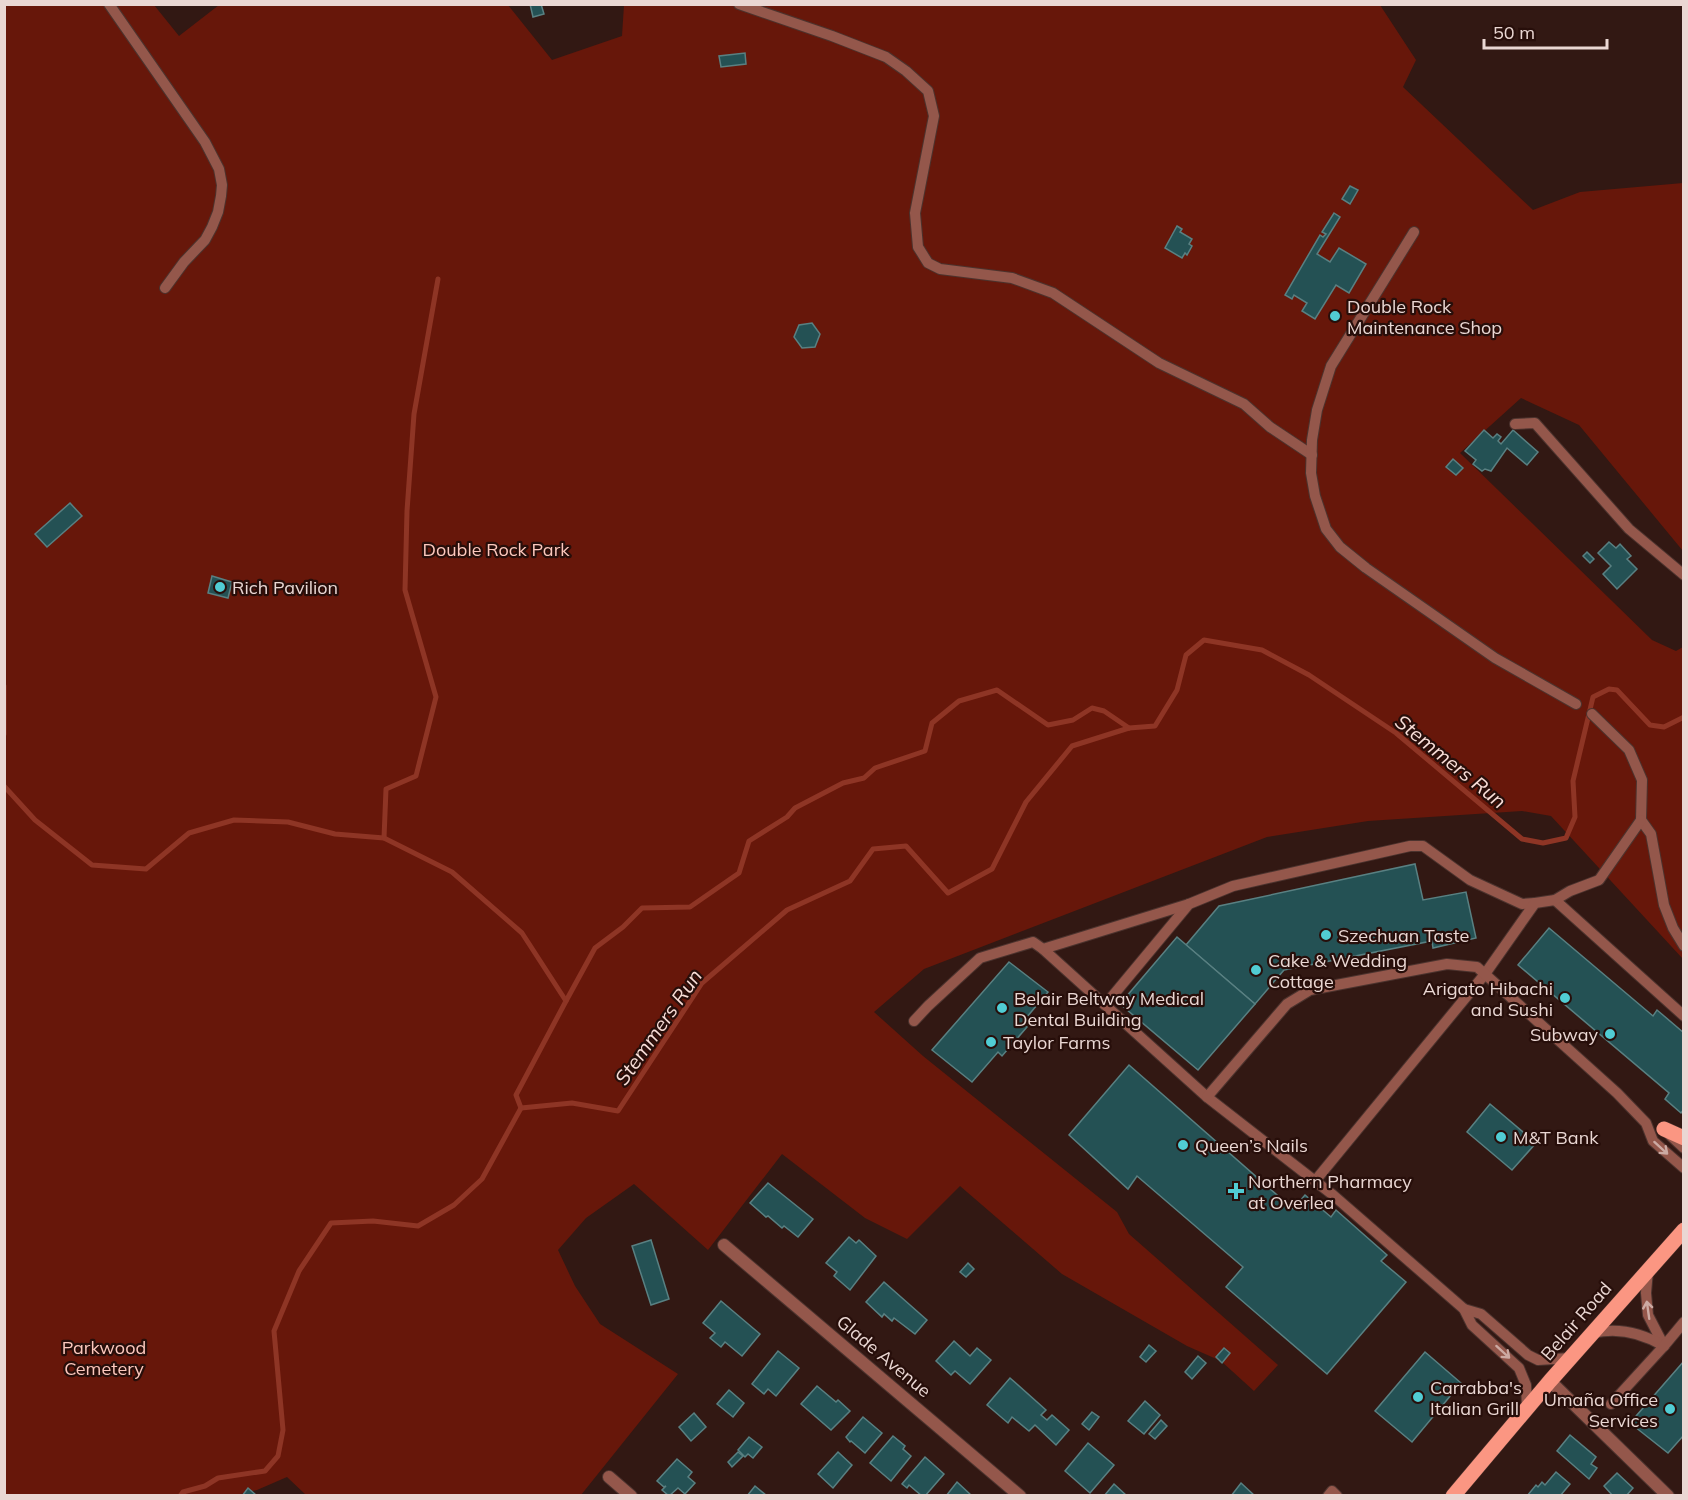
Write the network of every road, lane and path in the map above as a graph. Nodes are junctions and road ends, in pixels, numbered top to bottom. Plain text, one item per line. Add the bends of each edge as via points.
1 (109, 4) edge
2 (739, 4) edge
3 (1414, 232) dead end
4 (165, 288) dead end
5 (1515, 424) dead end
6 (1312, 455) junction
7 (1683, 575) edge
8 (1576, 704) dead end
9 (1592, 714) dead end
10 (1641, 820) junction
11 (1555, 900) junction
12 (1535, 903) junction
13 (1189, 904) junction
14 (1683, 946) edge
15 (1043, 949) junction
16 (1485, 974) junction
17 (1104, 1005) junction
18 (1683, 1016) edge
19 (914, 1021) dead end
20 (1207, 1097) junction
21 (1646, 1123) junction
22 (1664, 1129) junction
23 (1683, 1138) edge
24 (1683, 1148) edge
25 (1683, 1168) edge
26 (1314, 1181) junction
27 (1683, 1230) edge
28 (724, 1245) dead end
29 (1648, 1269) junction
30 (1464, 1309) junction
31 (1683, 1322) edge
32 (1592, 1333) junction
33 (1664, 1346) junction
34 (1570, 1358) junction
35 (1550, 1381) junction
36 (1611, 1404) dead end
37 (1527, 1407) junction
38 (609, 1477) dead end
39 (631, 1496) edge
40 (1020, 1496) edge
41 (1328, 1496) edge
42 (1337, 1496) edge
43 (1453, 1496) edge
44 (1668, 1496) edge

1 - 4 lane via 205,142 219,169 221,196 212,227
2 - 6 lane via 886,57 928,91 934,116 915,213 918,247 928,263 940,269 1012,278 1053,293 1159,363 1244,404
3 - 6 lane via 1331,366 1317,410
5 - 7 lane via 1535,423 1629,528
6 - 8 lane via 1315,496 1326,529 1340,547 1404,597 1494,658
9 - 10 lane via 1629,750 1642,780
10 - 11 lane via 1599,880
10 - 14 lane via 1651,834 1665,904
11 - 12 lane
11 - 18 lane
12 - 13 lane via 1522,904 1470,880 1423,846 1410,846 1233,886
12 - 16 lane
13 - 15 lane
13 - 17 lane
15 - 17 lane
15 - 19 lane via 1033,942 981,958
16 - 20 lane via 1477,967 1447,964 1310,990 1287,1004
16 - 21 lane
16 - 26 lane
17 - 20 lane
20 - 26 lane
21 - 22 lane
21 -> 25 lane via 1653,1141
22 - 23 main road
22 - 24 lane
26 - 30 lane
27 - 29 main road, Belair Road
28 - 40 street, Glade Avenue
29 - 32 main road, Belair Road
33 -> 29 lane via 1648,1316
30 - 34 lane via 1481,1314 1538,1360
30 -> 37 lane via 1472,1325 1519,1368 1526,1385
31 - 33 lane
32 - 33 lane via 1618,1330
32 - 34 main road, Belair Road
33 - 36 lane
34 - 35 main road, Belair Road
35 - 37 main road, Belair Road
35 - 44 street
37 - 43 main road, Belair Road
38 - 39 street
41 - 42 lane via 1332,1491

